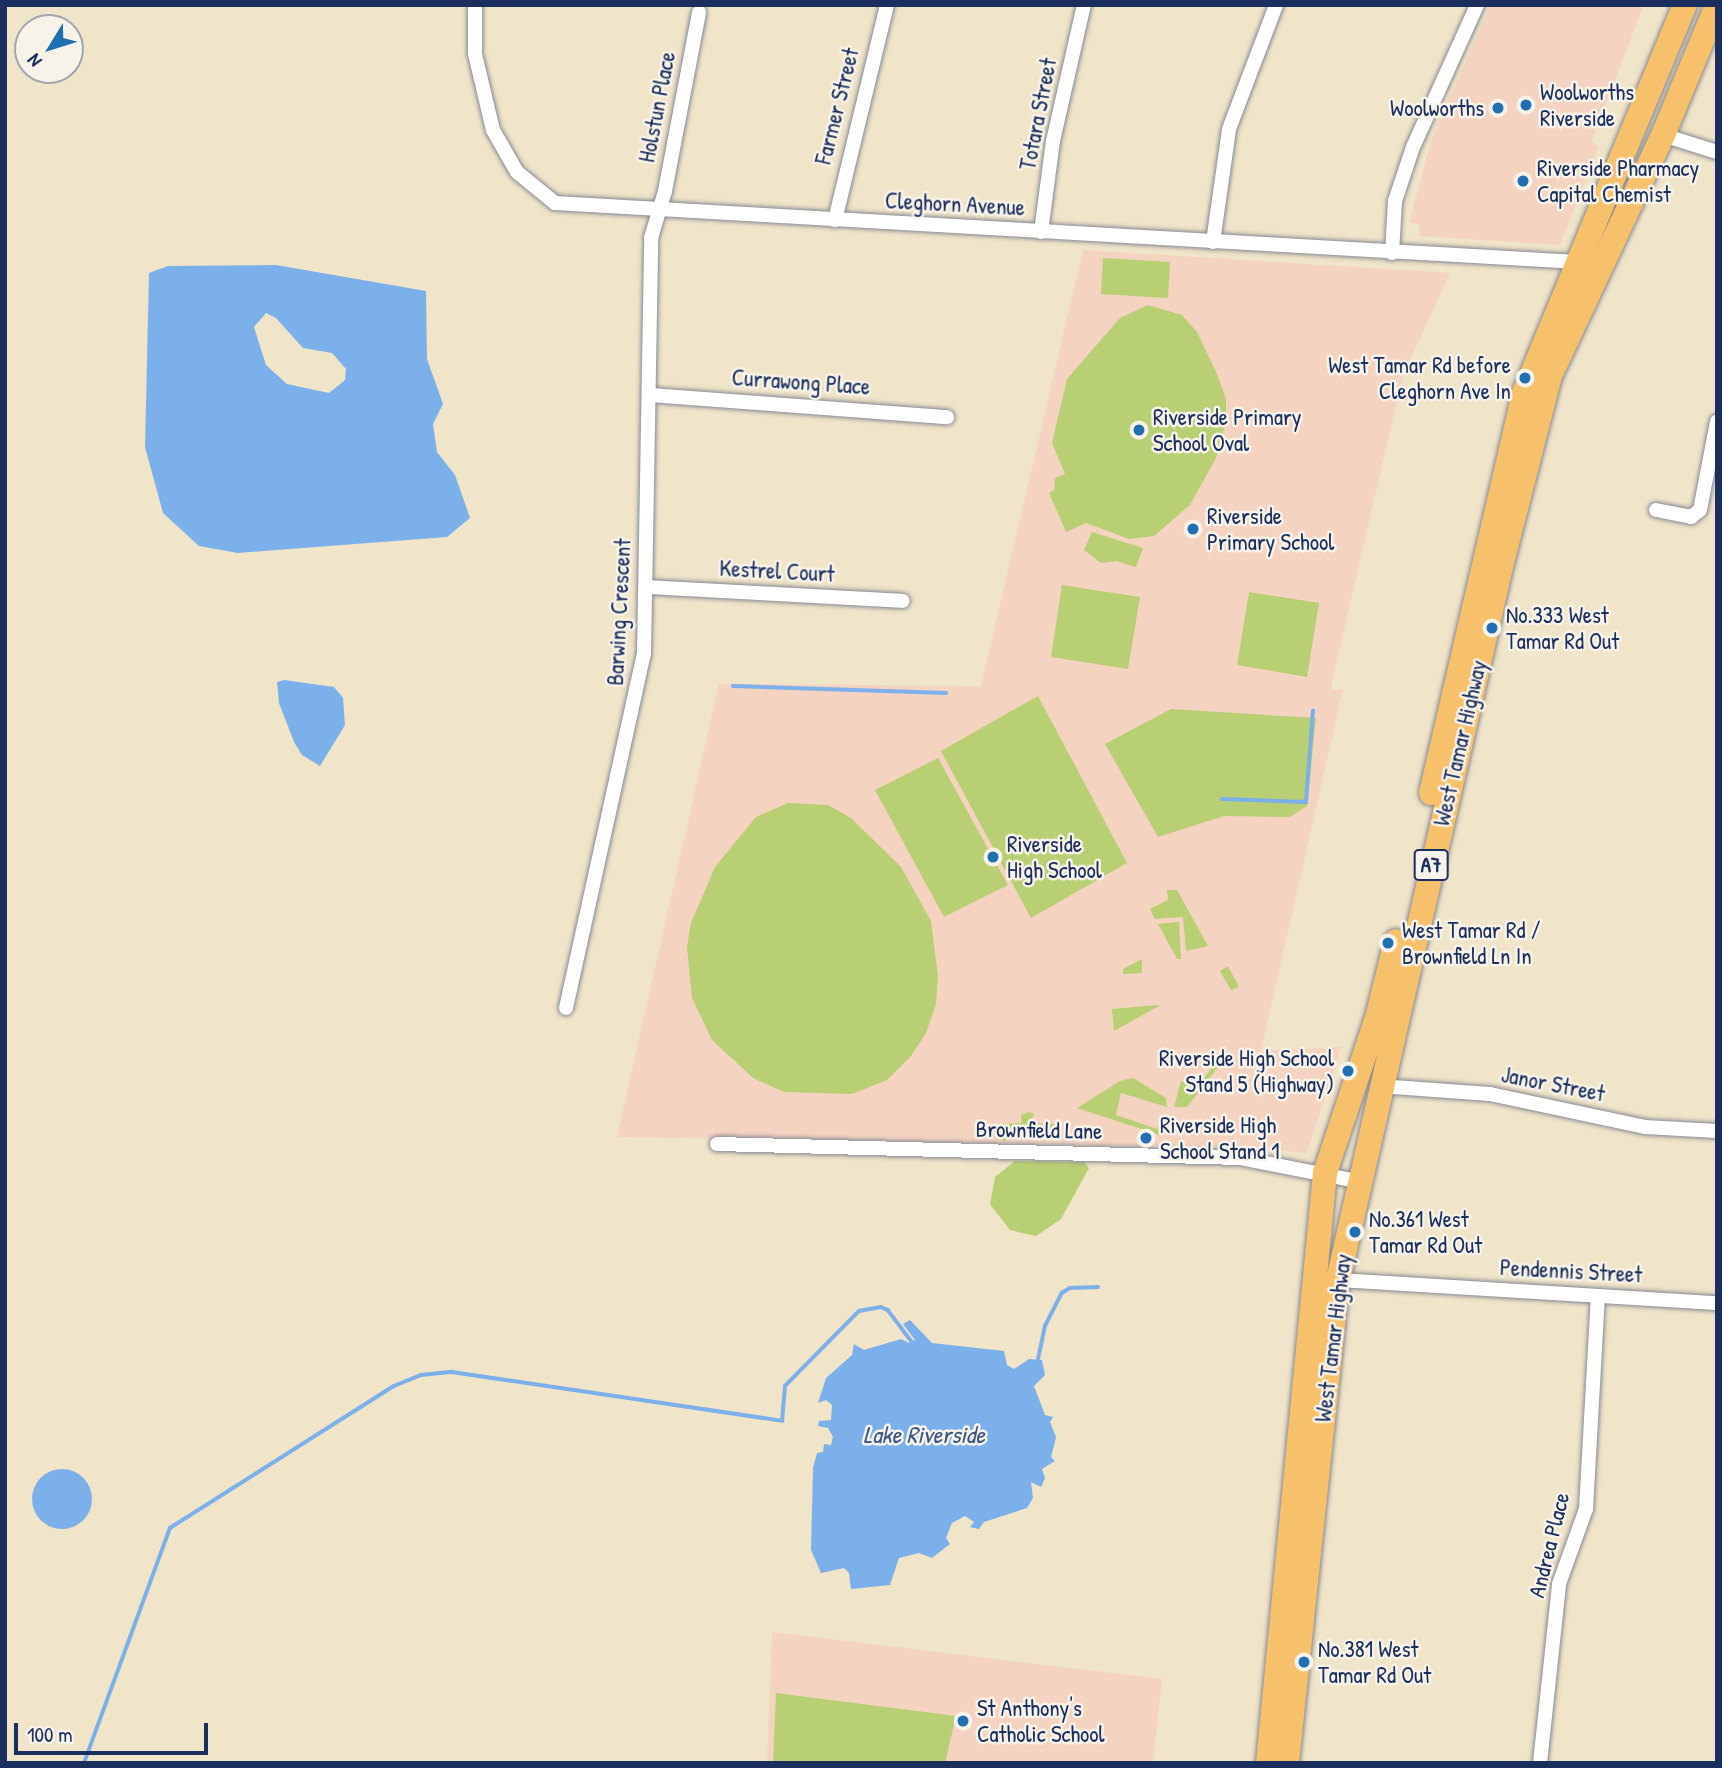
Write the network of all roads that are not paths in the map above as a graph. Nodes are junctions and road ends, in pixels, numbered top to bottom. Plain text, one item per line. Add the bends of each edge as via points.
1 (475, 5) edge
2 (887, 5) edge
3 (1084, 5) edge
4 (1276, 5) edge
5 (1477, 5) edge
6 (1685, 5) edge
7 (1717, 5) edge
8 (699, 12) dead end
9 (1633, 126) junction
10 (1662, 135) junction
11 (1717, 152) edge
12 (658, 212) junction
13 (835, 220) junction
14 (1041, 232) junction
15 (1213, 242) junction
16 (1392, 253) junction
17 (1577, 262) junction
18 (651, 395) junction
19 (947, 417) dead end
20 (1717, 422) edge
21 (1656, 510) dead end
22 (647, 587) junction
23 (903, 601) dead end
24 (566, 1008) dead end
25 (1379, 1086) junction
26 (1717, 1131) edge
27 (717, 1144) dead end
28 (1325, 1173) junction
29 (1357, 1181) junction
30 (1338, 1280) junction
31 (1598, 1296) junction
32 (1717, 1303) edge
33 (1268, 1763) edge
34 (1287, 1763) edge
35 (1541, 1763) edge

1 - 12 street, Cleghorn Avenue via 475,54 482,94 493,130 517,172 555,203
2 - 13 street, Farmer Street
3 - 14 street, Totara Street via 1053,141
4 - 15 street via 1229,130
5 - 16 street via 1413,147 1395,201
6 - 9 highway, West Tamar Highway / A7
7 - 10 highway, West Tamar Highway / A7
8 - 12 street, Holstun Place
9 - 10 highway
9 - 17 highway, West Tamar Highway / A7
10 - 11 street
10 - 25 highway, West Tamar Highway / A7 via 1572,327 1539,411
12 - 13 street, Cleghorn Avenue
12 - 18 street, Barwing Crescent via 651,238
13 - 14 street, Cleghorn Avenue
14 - 15 street, Cleghorn Avenue
15 - 16 street, Cleghorn Avenue
16 - 17 street, Cleghorn Avenue
17 - 28 highway, West Tamar Highway / A7 via 1515,425 1380,1006
18 - 19 street, Currawong Place
18 - 22 street, Barwing Crescent
20 - 21 street via 1700,510 1691,517
22 - 23 street, Kestrel Court
22 - 24 street, Barwing Crescent via 637,696
25 - 26 street, Janor Street via 1499,1095 1645,1127
25 - 29 highway, West Tamar Highway / A7
27 - 28 street, Brownfield Lane via 1231,1157
28 - 29 street, Brownfield Lane
28 - 33 highway, West Tamar Highway / A7
29 - 30 highway, West Tamar Highway / A7
30 - 31 street, Pendennis Street
30 - 34 highway, West Tamar Highway / A7
31 - 32 street, Pendennis Street
31 - 35 street, Andrea Place via 1586,1509 1559,1584

